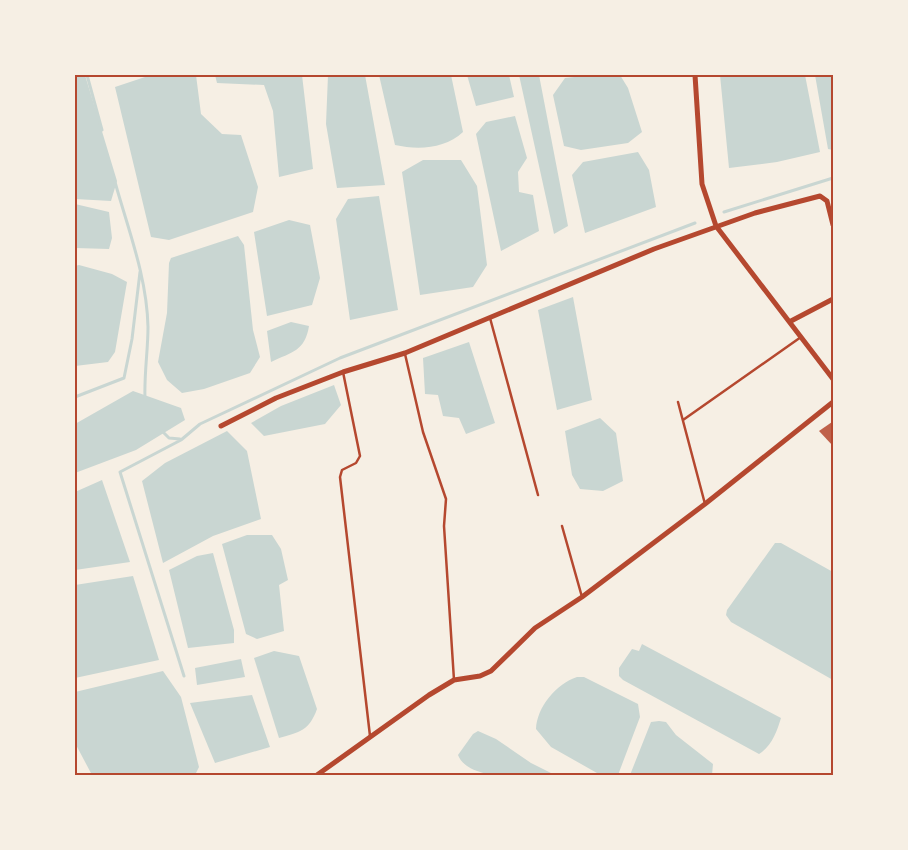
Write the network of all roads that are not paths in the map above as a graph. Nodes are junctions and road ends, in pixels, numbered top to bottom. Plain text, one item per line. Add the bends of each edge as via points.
1 (694, 75) edge
2 (833, 225) edge
3 (716, 226) junction
4 (833, 299) edge
5 (490, 317) junction
6 (791, 321) junction
7 (802, 336) junction
8 (405, 353) junction
9 (343, 372) junction
10 (833, 379) edge
11 (678, 402) dead end
12 (833, 402) edge
13 (682, 420) junction
14 (221, 426) dead end
15 (538, 495) dead end
16 (705, 504) junction
17 (562, 526) dead end
18 (582, 598) junction
19 (454, 680) junction
20 (370, 736) junction
21 (317, 775) edge

1 - 3 street via 702,184
2 - 3 street via 827,201 820,196
3 - 5 street
3 - 6 street
4 - 6 street
5 - 8 street
5 - 15 lane
6 - 7 street
7 - 10 street
7 - 13 lane
8 - 9 street
8 - 19 lane via 423,432 446,499 444,526
9 - 14 street via 276,398
9 - 20 lane via 360,456 356,463 342,470 340,477
11 - 13 lane
12 - 16 street
13 - 16 lane
16 - 18 street
17 - 18 lane
18 - 19 street via 535,628 491,671
19 - 20 street
20 - 21 street

